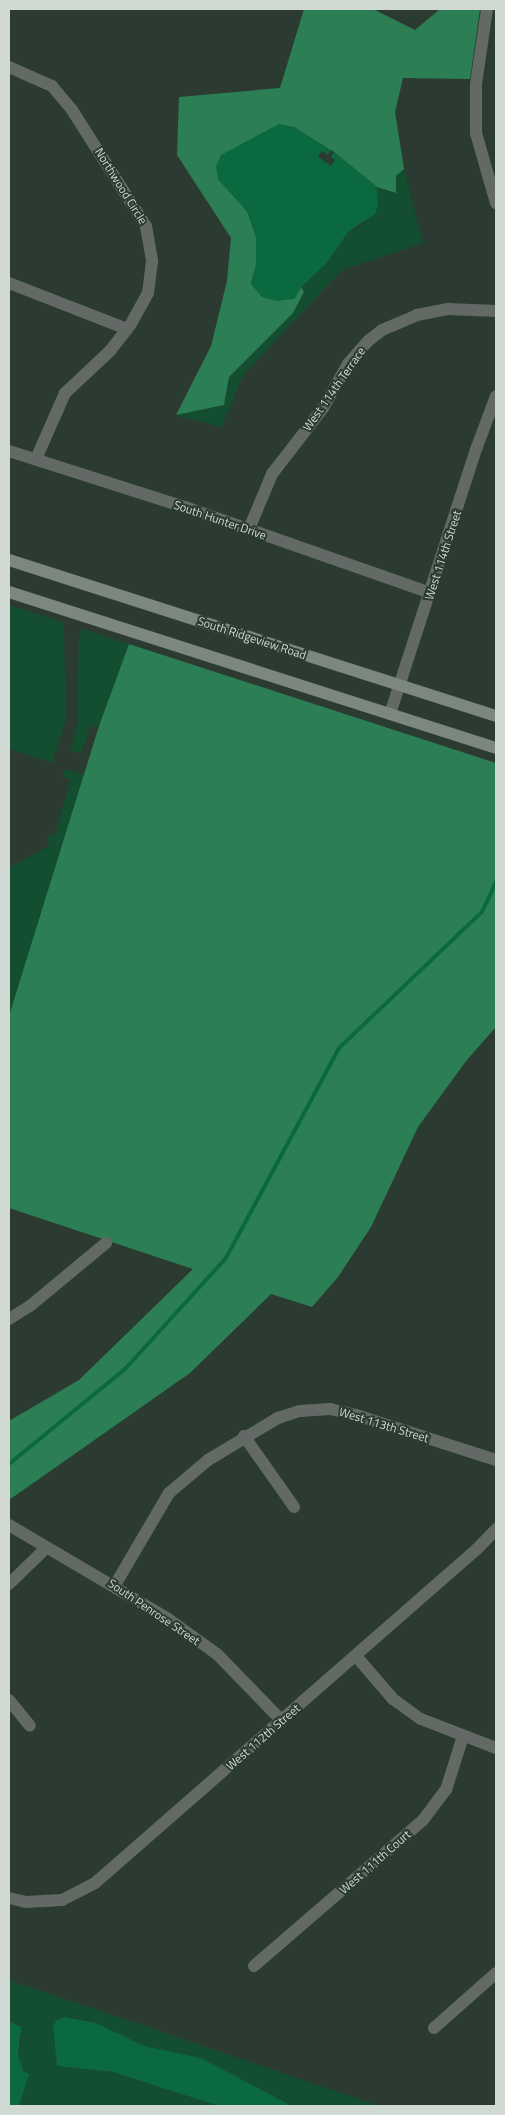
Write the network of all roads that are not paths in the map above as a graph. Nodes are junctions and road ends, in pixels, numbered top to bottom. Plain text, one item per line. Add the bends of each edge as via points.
1 (487, 9) edge
2 (9, 67) edge
3 (491, 168) edge
4 (496, 203) edge
5 (9, 283) edge
6 (496, 310) edge
7 (127, 329) junction
8 (496, 396) edge
9 (9, 451) edge
10 (36, 459) junction
11 (249, 529) junction
12 (9, 560) edge
13 (9, 592) edge
14 (430, 593) junction
15 (400, 685) junction
16 (390, 714) junction
17 (496, 716) edge
18 (496, 748) edge
19 (106, 1244) dead end
20 (9, 1318) edge
21 (244, 1436) junction
22 (496, 1460) edge
23 (294, 1507) dead end
24 (9, 1525) edge
25 (496, 1528) edge
26 (46, 1548) junction
27 (9, 1584) edge
28 (115, 1585) junction
29 (356, 1656) junction
30 (9, 1700) edge
31 (282, 1721) junction
32 (30, 1726) dead end
33 (463, 1736) junction
34 (496, 1748) edge
35 (9, 1898) edge
36 (254, 1966) dead end
37 (496, 1973) edge
38 (434, 2028) dead end

1 - 3 street via 475,114 476,133
2 - 7 street, Northwood Circle via 52,86 72,110 146,226 152,261 148,293
3 - 4 street
5 - 7 street
6 - 11 street, West 114th Terrace via 448,309 417,315 382,330 368,341 348,364 323,408 272,474
7 - 10 street, Northwood Circle via 111,350 65,393
8 - 14 street, West 114th Street
9 - 10 street, South Hunter Drive
10 - 11 street, South Hunter Drive
11 - 14 street, South Hunter Drive
12 - 15 main road, South Ridgeview Road
13 - 16 main road
14 - 15 street, West 114th Street
15 - 16 street, West 114th Street
15 - 17 main road, South Ridgeview Road
16 - 18 main road
19 - 20 street via 30,1306
21 - 22 street, West 113th Street via 278,1418 300,1411 330,1409 356,1414
21 - 23 street
21 - 28 street, West 113th Street via 194,1470 169,1493
24 - 26 street, South Penrose Street
25 - 29 street, West 112th Street via 478,1549
26 - 27 street
26 - 28 street, South Penrose Street
28 - 31 street, South Penrose Street via 217,1654
29 - 31 street, West 112th Street
29 - 33 street via 393,1699 421,1719
30 - 32 street
31 - 35 street, West 112th Street via 95,1883 62,1900 26,1902
33 - 34 street
33 - 36 street, West 111th Court via 446,1790 423,1820
37 - 38 street

